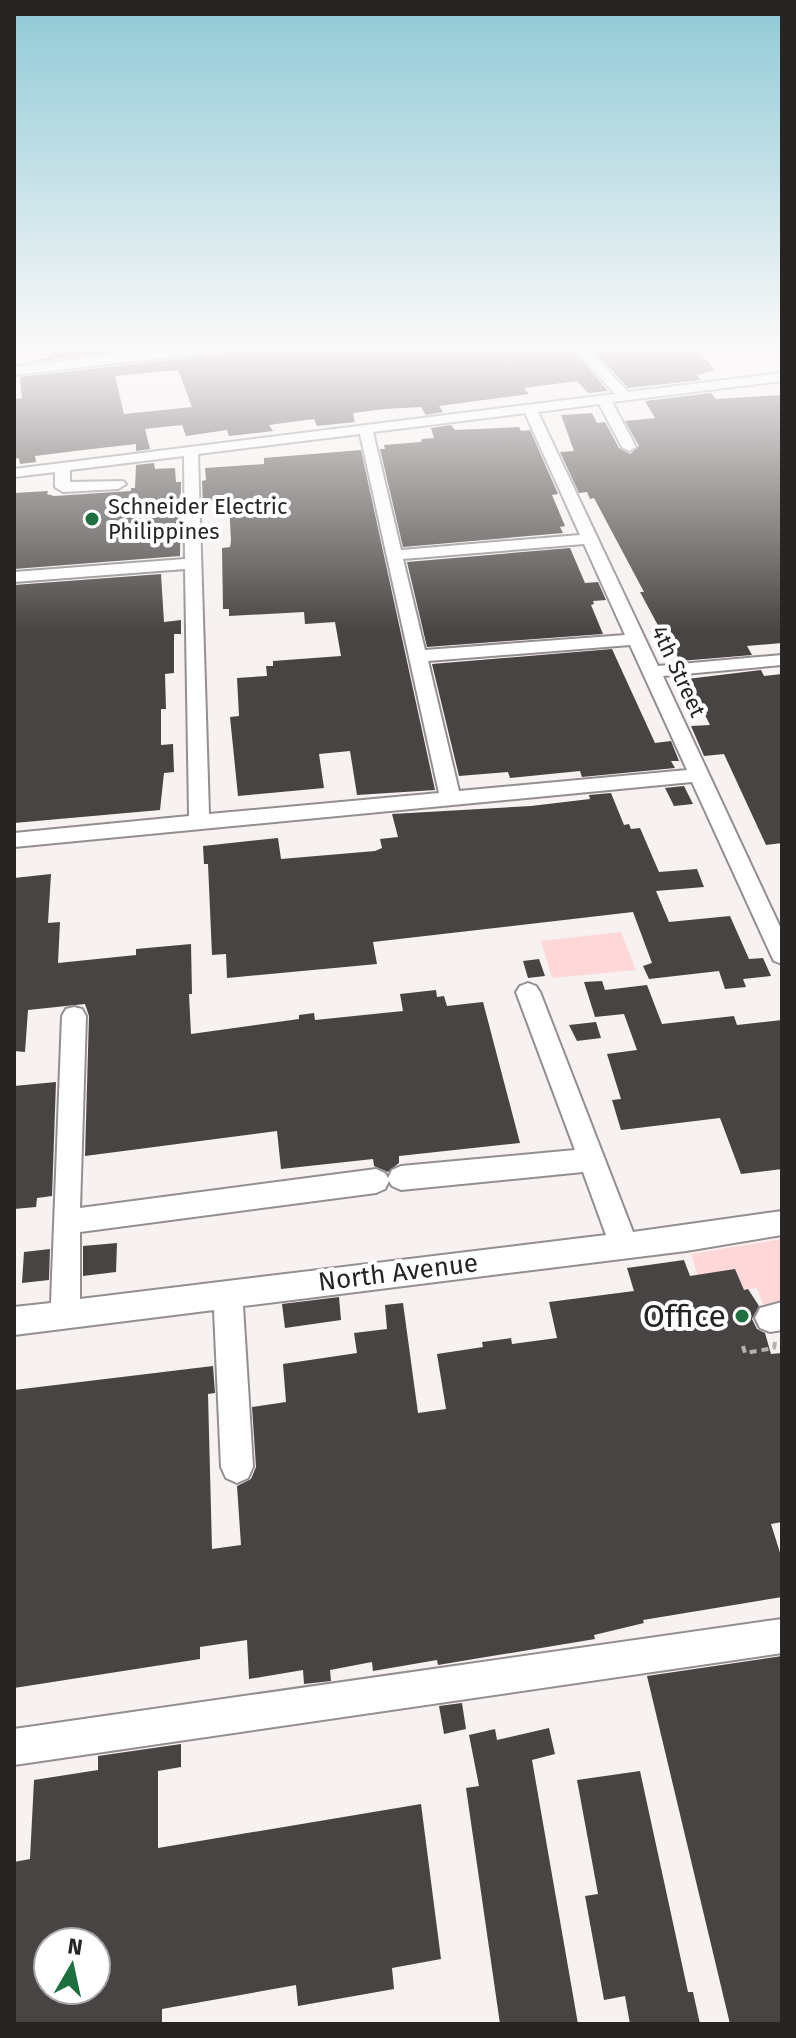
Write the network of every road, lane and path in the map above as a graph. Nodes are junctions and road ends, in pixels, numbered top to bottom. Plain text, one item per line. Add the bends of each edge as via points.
1 (286, 441) edge
2 (368, 441) edge
3 (545, 441) edge
4 (626, 441) edge
5 (629, 447) dead end
6 (191, 453) junction
7 (62, 468) junction
8 (14, 473) edge
9 (118, 484) dead end
10 (592, 539) junction
11 (395, 555) junction
12 (193, 563) junction
13 (14, 577) edge
14 (637, 639) junction
15 (418, 656) junction
16 (782, 660) edge
17 (652, 672) junction
18 (700, 775) junction
19 (450, 798) junction
20 (199, 824) junction
21 (14, 840) edge
22 (782, 955) edge
23 (528, 992) dead end
24 (74, 1016) dead end
25 (594, 1160) junction
26 (66, 1222) junction
27 (782, 1223) edge
28 (623, 1243) junction
29 (228, 1294) junction
30 (65, 1315) junction
31 (776, 1317) edge
32 (14, 1321) edge
33 (743, 1346) dead end
34 (237, 1467) dead end
35 (782, 1636) edge
36 (14, 1747) edge

1 - 6 street
2 - 11 street
3 - 10 street, 4th Street
4 - 5 street
6 - 7 street
6 - 12 street
7 - 8 street
7 - 9 street via 63,487
10 - 11 street
10 - 14 street, 4th Street
11 - 15 street
12 - 13 street
12 - 20 street
14 - 15 street
14 - 17 street, 4th Street
15 - 19 street
16 - 17 street
17 - 18 street, 4th Street
18 - 19 street
18 - 22 street, 4th Street
19 - 20 street
20 - 21 street
23 - 25 street
24 - 26 street
25 - 26 street via 389,1180
25 - 28 street
26 - 30 street
27 - 28 street, North Avenue
28 - 29 street, North Avenue
29 - 30 street, North Avenue
29 - 34 street
30 - 32 street, North Avenue
31 - 33 path via 776,1345 765,1353 745,1353
35 - 36 street

